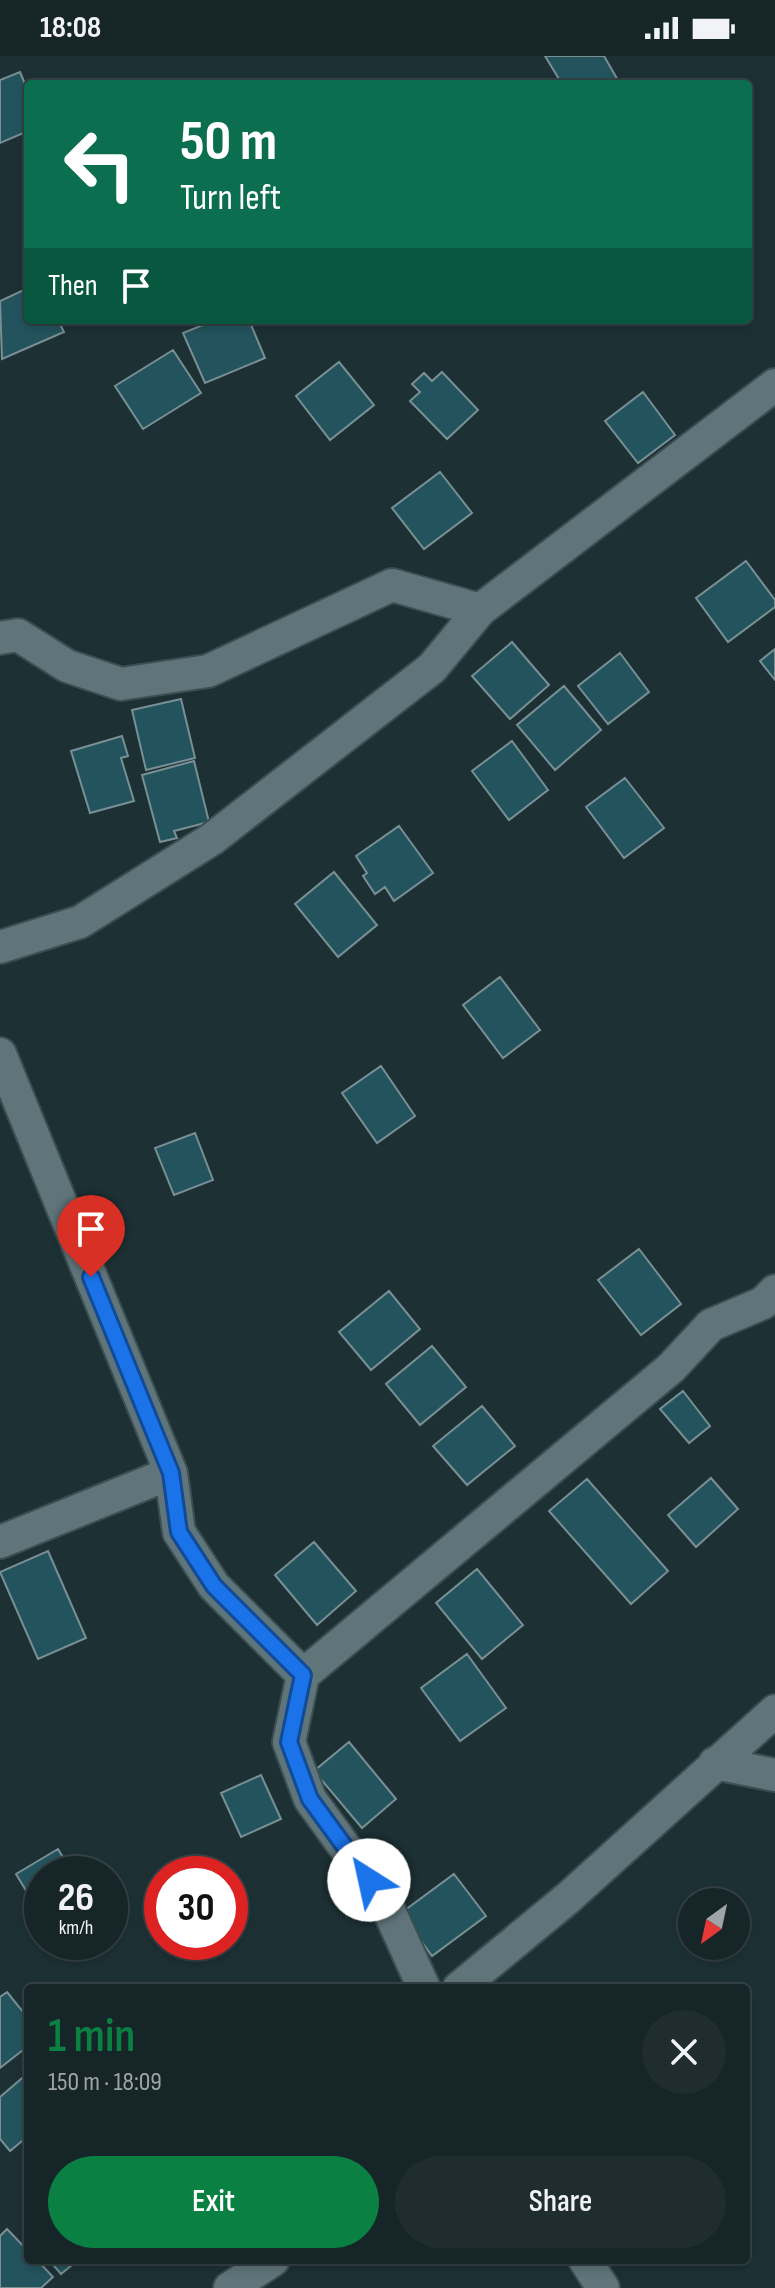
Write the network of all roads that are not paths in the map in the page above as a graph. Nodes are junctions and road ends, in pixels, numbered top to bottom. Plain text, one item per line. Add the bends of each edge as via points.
1 (775, 385) edge
2 (480, 610) junction
3 (0, 638) edge
4 (0, 947) edge
5 (0, 1054) edge
6 (775, 1291) edge
7 (171, 1473) junction
8 (0, 1542) edge
9 (303, 1675) junction
10 (775, 1711) edge
11 (715, 1763) junction
12 (775, 1775) edge
13 (422, 1984) edge
14 (464, 1984) edge
15 (267, 2264) edge
16 (588, 2264) edge
17 (230, 2288) edge
18 (603, 2288) edge

1 - 2 street
2 - 3 street via 392,585 208,671 121,684 67,666 18,635
2 - 4 street via 432,668 212,839 80,922
5 - 7 street
6 - 9 street via 763,1303 711,1325 671,1368
7 - 8 street
7 - 9 street via 179,1532 214,1586
9 - 13 street via 289,1742 310,1799 386,1904
10 - 11 street
11 - 12 street
11 - 14 street via 568,1898
15 - 17 street
16 - 18 street

